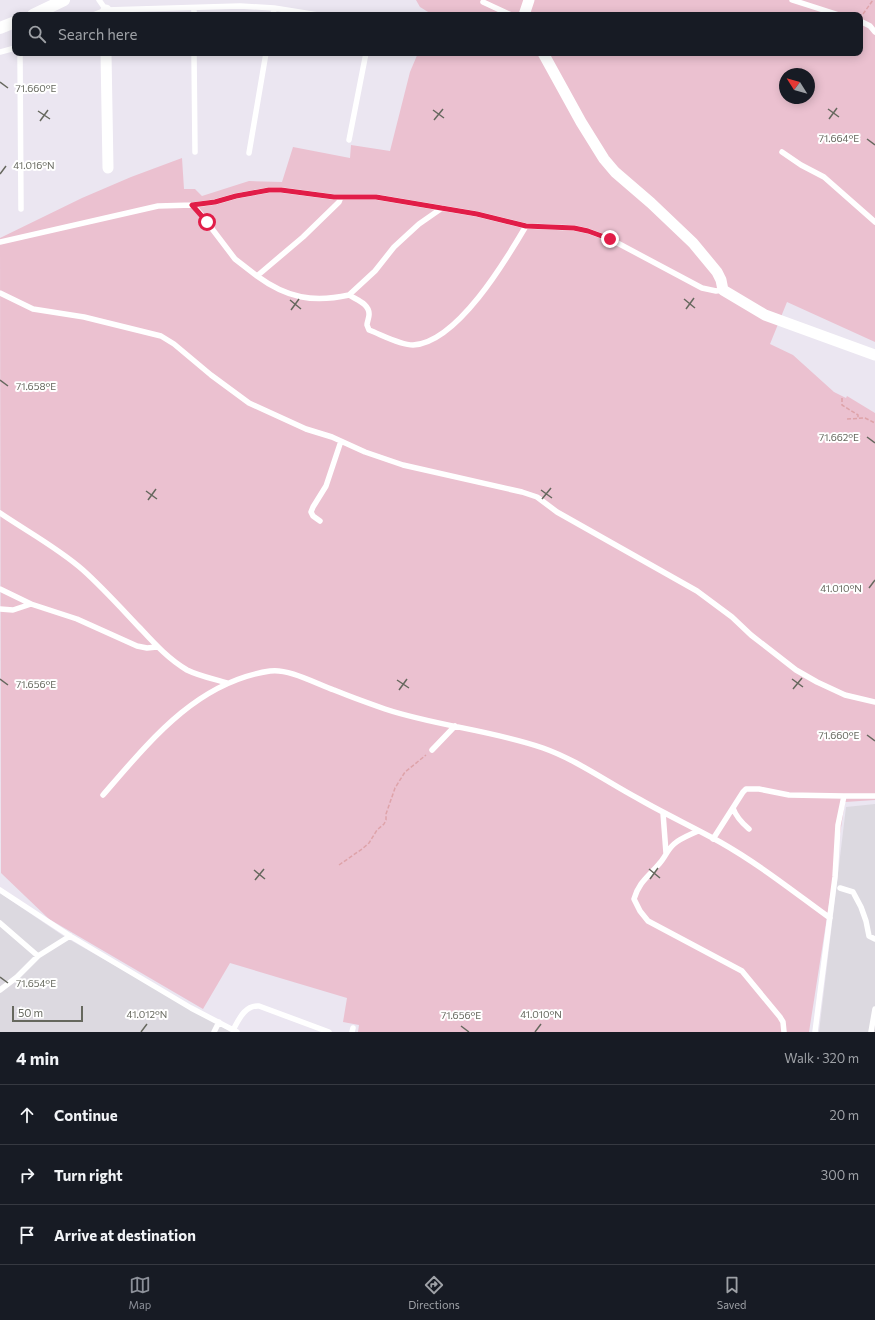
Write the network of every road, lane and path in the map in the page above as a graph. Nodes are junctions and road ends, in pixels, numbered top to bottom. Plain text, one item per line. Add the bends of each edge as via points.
1 (64, 0) edge
2 (99, 0) edge
3 (528, 0) edge
4 (792, 0) edge
5 (873, 0) edge
6 (483, 2) dead end
7 (194, 8) junction
8 (274, 8) junction
9 (39, 12) edge
10 (106, 12) edge
11 (194, 12) edge
12 (273, 12) edge
13 (299, 12) edge
14 (505, 12) edge
15 (525, 12) edge
16 (830, 12) edge
17 (863, 15) edge
18 (863, 22) edge
19 (12, 23) edge
20 (0, 28) edge
21 (875, 32) edge
22 (12, 49) edge
23 (0, 52) edge
24 (20, 56) edge
25 (106, 56) edge
26 (194, 56) edge
27 (265, 56) edge
28 (365, 56) edge
29 (545, 56) edge
30 (349, 140) dead end
31 (195, 152) dead end
32 (782, 152) dead end
33 (249, 153) dead end
34 (108, 168) dead end
35 (341, 198) junction
36 (192, 205) junction
37 (442, 208) junction
38 (21, 209) dead end
39 (875, 222) edge
40 (526, 226) junction
41 (0, 242) edge
42 (257, 276) junction
43 (723, 290) junction
44 (0, 293) edge
45 (349, 295) junction
46 (875, 355) edge
47 (842, 398) dead end
48 (847, 419) dead end
49 (858, 419) junction
50 (875, 424) edge
51 (341, 441) junction
52 (0, 513) edge
53 (320, 521) dead end
54 (0, 589) edge
55 (31, 604) junction
56 (0, 609) edge
57 (157, 647) junction
58 (227, 683) junction
59 (875, 702) edge
60 (455, 726) junction
61 (432, 750) joint
62 (103, 795) dead end
63 (844, 796) junction
64 (875, 796) edge
65 (733, 808) junction
66 (662, 813) junction
67 (749, 829) dead end
68 (698, 831) junction
69 (713, 839) junction
70 (666, 853) junction
71 (339, 865) dead end
72 (840, 888) dead end
73 (0, 890) edge
74 (830, 918) junction
75 (0, 923) edge
76 (70, 936) junction
77 (875, 939) edge
78 (38, 956) junction
79 (0, 990) edge
80 (875, 1009) edge
81 (218, 1022) junction
82 (235, 1031) edge
83 (214, 1032) edge
84 (329, 1032) edge
85 (784, 1032) edge
86 (815, 1032) edge
87 (871, 1032) edge

1 - 9 street
2 - 10 lane
3 - 15 street
4 - 16 lane
5 - 17 path
6 - 14 lane
7 - 8 lane
7 - 10 lane
7 - 11 lane
8 - 12 lane
8 - 13 lane
18 - 21 lane
19 - 20 street
22 - 23 lane
24 - 38 lane
25 - 34 street
26 - 31 lane
27 - 33 lane
28 - 30 lane
29 - 43 street via 604,159 693,243 717,272
32 - 39 lane via 824,177
35 - 36 lane via 269,190
35 - 37 lane via 376,197
35 - 42 lane via 303,237
36 - 41 lane via 158,206
36 - 42 lane via 235,259
37 - 40 lane
37 - 45 lane via 413,229
40 - 43 lane via 588,231 610,239 702,288
40 - 45 lane via 495,277 472,305 451,327 430,340 410,345 369,330 366,325 369,308
42 - 45 lane via 270,286 295,297 333,299
43 - 46 street via 765,315
44 - 51 lane via 33,309 84,317 161,336 249,403 306,429
47 - 49 path via 842,405 858,415
48 - 49 path
49 - 50 path via 865,418
51 - 53 lane via 326,486 311,512
51 - 59 lane via 403,464 485,482 537,497 557,512 697,591 796,670 845,695
52 - 57 lane via 66,556 84,571
54 - 55 lane
55 - 56 lane via 13,610
55 - 57 lane via 77,619 138,646
57 - 58 lane via 187,670
58 - 60 lane via 273,670 289,673 396,712
58 - 62 lane via 175,717
60 - 61 lane
60 - 66 lane via 515,739 545,749 579,765
61 - 71 path via 405,772 395,788 384,824 369,843
63 - 64 lane
63 - 65 lane via 789,796 752,788 743,792
63 - 74 lane via 838,825
65 - 67 lane via 741,822
65 - 69 lane
66 - 68 lane
66 - 70 lane
68 - 69 lane
68 - 70 lane via 678,841
69 - 74 lane via 777,879
70 - 85 lane via 637,888 634,899 640,911 648,921 742,971 780,1017
72 - 77 lane via 853,892 861,907 869,936
73 - 76 lane
74 - 86 lane
75 - 78 lane
76 - 78 lane
76 - 81 lane
78 - 79 lane
80 - 87 lane
81 - 82 lane
81 - 83 lane
82 - 84 lane via 246,1010 259,1006

